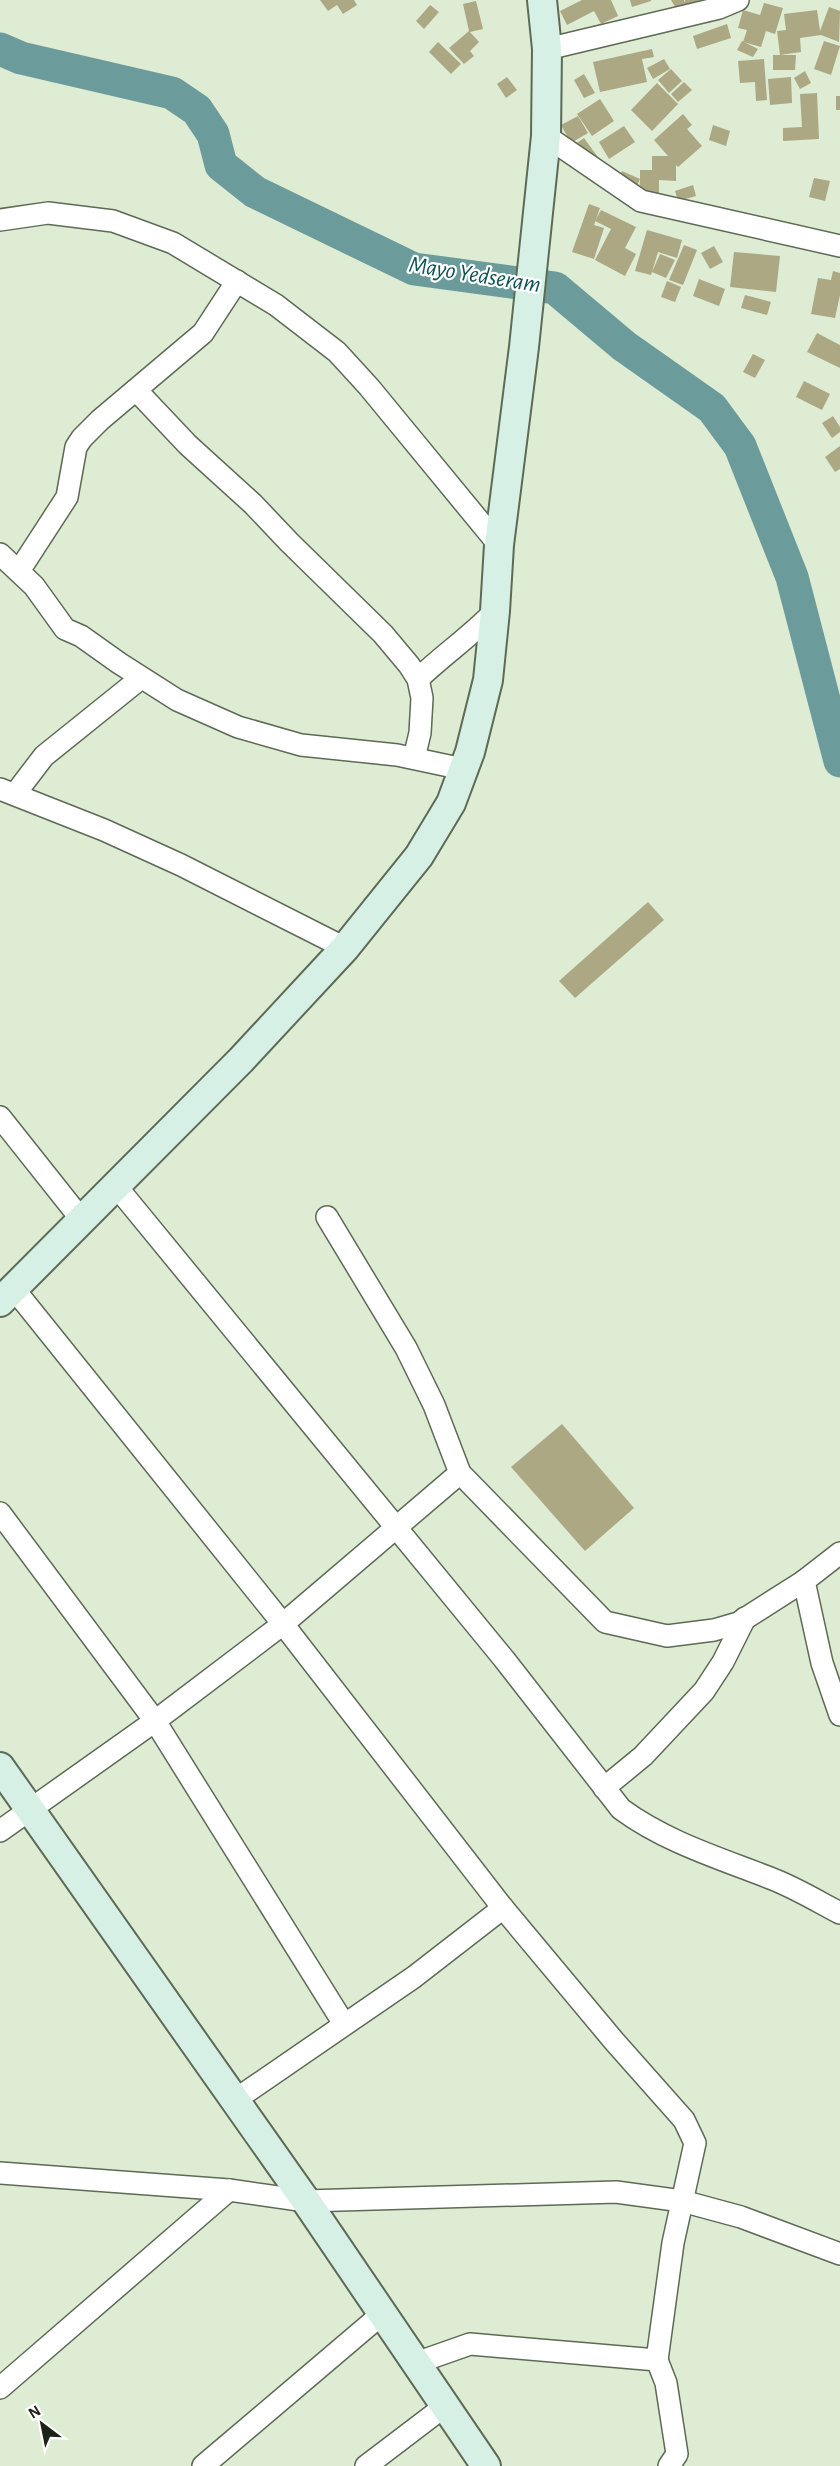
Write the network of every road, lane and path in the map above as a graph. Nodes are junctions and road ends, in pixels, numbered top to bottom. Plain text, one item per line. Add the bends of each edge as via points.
1 (542, 0) edge
2 (738, 0) edge
3 (547, 49) junction
4 (546, 136) junction
5 (0, 220) edge
6 (840, 246) edge
7 (237, 281) junction
8 (136, 390) junction
9 (499, 545) junction
10 (0, 554) edge
11 (19, 571) junction
12 (495, 611) junction
13 (141, 678) junction
14 (418, 679) junction
15 (414, 758) junction
16 (463, 769) junction
17 (7, 791) edge
18 (345, 948) junction
19 (0, 1117) edge
20 (116, 1186) junction
21 (327, 1217) dead end
22 (81, 1219) junction
23 (7, 1296) edge
24 (460, 1473) junction
25 (0, 1513) edge
26 (396, 1528) junction
27 (840, 1553) edge
28 (804, 1581) junction
29 (745, 1618) junction
30 (283, 1624) junction
31 (840, 1715) edge
32 (155, 1721) junction
33 (0, 1767) edge
34 (604, 1788) junction
35 (29, 1810) junction
36 (0, 1831) edge
37 (502, 1908) junction
38 (840, 1913) edge
39 (344, 2025) junction
40 (235, 2100) junction
41 (0, 2174) edge
42 (229, 2190) junction
43 (682, 2200) junction
44 (306, 2201) junction
45 (840, 2254) edge
46 (382, 2314) junction
47 (657, 2360) junction
48 (416, 2363) junction
49 (0, 2388) edge
50 (445, 2406) junction
51 (203, 2466) edge
52 (366, 2466) edge
53 (486, 2466) edge
54 (669, 2466) edge

1 - 3 main road
2 - 3 street via 720,8
3 - 4 main road
4 - 6 street via 641,201
4 - 9 main road
5 - 7 street via 48,213 113,221 173,243
7 - 8 street via 203,333
7 - 9 street via 276,305 337,352
8 - 11 street via 76,447 68,496
8 - 14 street via 383,634
9 - 12 main road
10 - 11 street
11 - 13 street via 66,629
12 - 14 street
12 - 16 main road via 488,680
13 - 15 street via 177,700 238,727 301,745
13 - 17 street
14 - 15 street via 422,698
15 - 16 street
16 - 18 main road via 451,803 419,856
17 - 18 street via 181,865
18 - 20 main road
19 - 22 street
20 - 22 main road
20 - 26 street
21 - 24 street via 406,1348 434,1405
22 - 23 main road
23 - 30 street
24 - 26 street
24 - 29 street via 605,1622 667,1636 714,1630
25 - 32 street
26 - 30 street
26 - 34 street
27 - 28 street
28 - 29 street
28 - 31 street via 822,1663
29 - 34 street via 704,1691 643,1756
30 - 32 street
30 - 37 street
32 - 35 street
32 - 39 street
33 - 35 main road
34 - 38 street via 621,1809 640,1823 682,1845 774,1879
35 - 36 street
35 - 40 main road
37 - 39 street via 414,1977
37 - 43 street via 684,2120 695,2143
39 - 40 street
40 - 44 main road
41 - 42 street
42 - 44 street
42 - 49 street
43 - 44 street via 616,2192
43 - 45 street
43 - 47 street
44 - 46 main road
46 - 48 main road
46 - 51 street
47 - 48 street via 470,2344
47 - 54 street via 666,2383 677,2454
48 - 50 main road
50 - 52 street
50 - 53 main road

